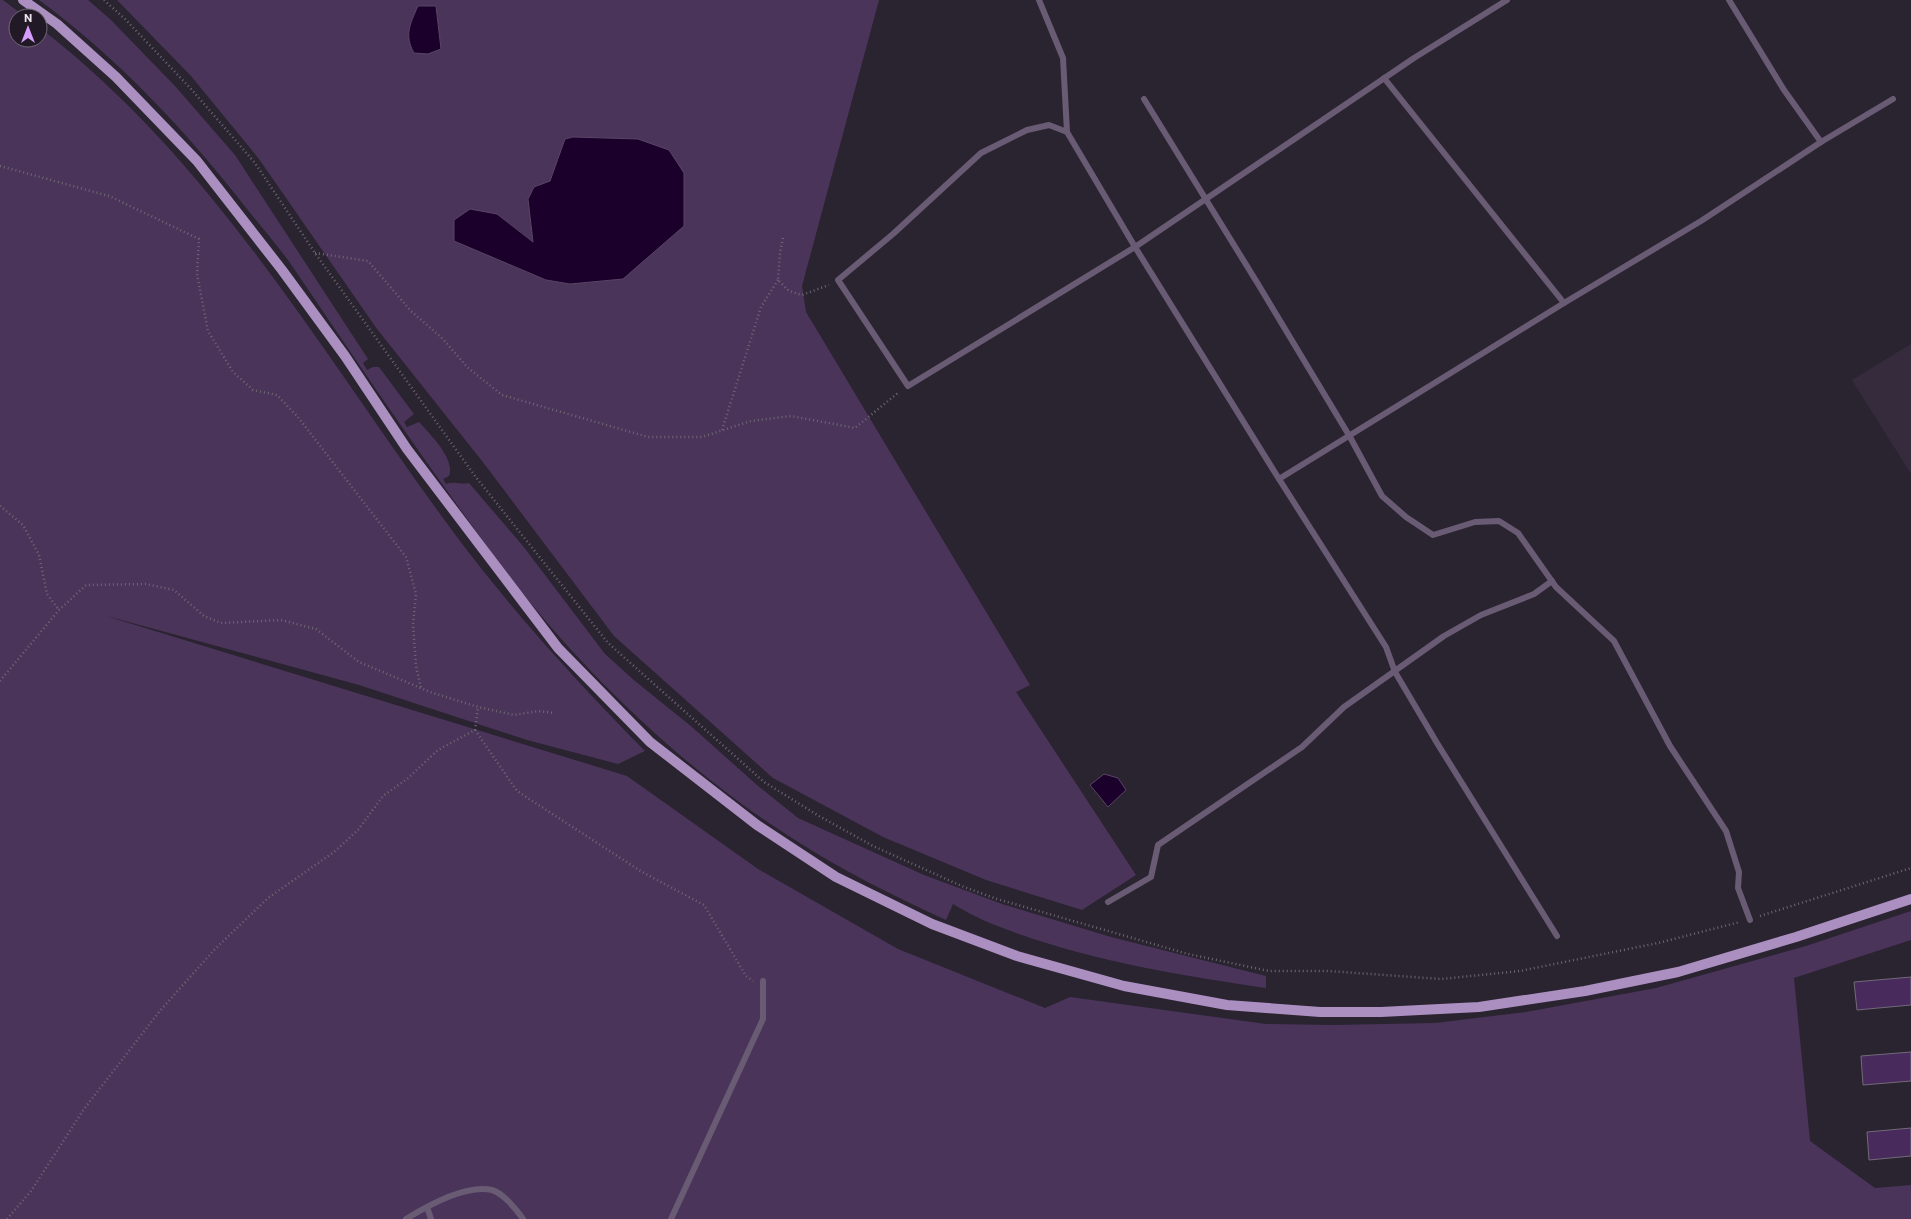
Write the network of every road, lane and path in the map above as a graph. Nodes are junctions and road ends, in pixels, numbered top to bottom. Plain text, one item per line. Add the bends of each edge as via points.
1 (23, 0) edge
2 (104, 0) edge
3 (1038, 0) edge
4 (1507, 0) edge
5 (1729, 0) edge
6 (1384, 78) junction
7 (1144, 99) dead end
8 (1893, 100) dead end
9 (1067, 132) junction
10 (1821, 142) junction
11 (0, 166) edge
12 (1205, 200) junction
13 (783, 238) dead end
14 (1135, 247) junction
15 (315, 253) junction
16 (778, 280) junction
17 (838, 280) junction
18 (1564, 303) junction
19 (908, 386) junction
20 (722, 430) junction
21 (1350, 437) junction
22 (1279, 479) junction
23 (0, 506) edge
24 (1552, 581) junction
25 (59, 610) junction
26 (1395, 672) junction
27 (0, 681) edge
28 (421, 688) junction
29 (478, 707) junction
30 (554, 713) dead end
31 (475, 730) junction
32 (1911, 868) edge
33 (1911, 899) edge
34 (1108, 902) dead end
35 (1750, 920) junction
36 (1557, 936) dead end
37 (763, 985) joint
38 (427, 1206) junction
39 (7, 1219) edge
40 (406, 1219) edge
41 (431, 1219) edge
42 (523, 1219) edge
43 (671, 1219) edge

1 - 33 main road via 57,24 116,77 197,161 282,270 345,356 407,449 505,580 558,648 606,698 650,742 757,825 836,877 932,924 1017,956 1124,986 1227,1005 1320,1012 1381,1012 1479,1007 1585,991 1678,972
2 - 15 path via 192,90 255,163
3 - 9 lane via 1063,58
4 - 6 lane
5 - 10 lane via 1784,90
6 - 12 lane
6 - 18 lane
7 - 12 lane
8 - 10 lane
9 - 14 lane
9 - 17 lane via 1049,125 1027,130 981,152 893,234
10 - 18 lane via 1701,221
11 - 28 path via 109,196 199,239 197,274 208,331 234,372 253,390 277,395 297,416 406,557 416,594 413,624 416,666
12 - 14 lane
12 - 21 lane
13 - 16 path
14 - 19 lane
14 - 22 lane
15 - 20 path via 368,261 411,311 443,339 467,366 502,395 648,436 702,437
15 - 35 path via 475,476 608,643 764,782 873,846 997,899 1188,954 1269,971 1328,971 1441,979 1520,971 1658,943
16 - 17 path via 789,291 802,295
16 - 20 path via 761,307
17 - 19 lane
18 - 21 lane
19 - 20 path via 855,428 791,416 751,421
21 - 22 lane
21 - 24 lane via 1382,496 1406,517 1433,535 1475,522 1499,521 1518,533
22 - 26 lane via 1386,647
23 - 25 path via 23,525 39,555 47,594
24 - 26 lane via 1534,594 1481,615 1444,636
24 - 35 lane via 1614,641 1670,746 1726,831 1739,872 1738,888
25 - 27 path
25 - 28 path via 86,585 146,584 174,590 204,616 222,623 281,620 316,629 359,662
26 - 34 lane via 1344,708 1302,747 1158,845 1151,877
26 - 36 lane
28 - 29 path
29 - 30 path via 514,715 539,711
29 - 31 path
31 - 37 path via 517,791 642,872 704,905 746,976
31 - 39 path via 438,750 407,779 383,796 358,830 334,852 268,898 214,950 159,1012 84,1109 31,1191
32 - 35 path
37 - 43 lane via 763,1019
38 - 40 lane
38 - 41 lane
38 - 42 lane via 470,1190 493,1190 513,1206

